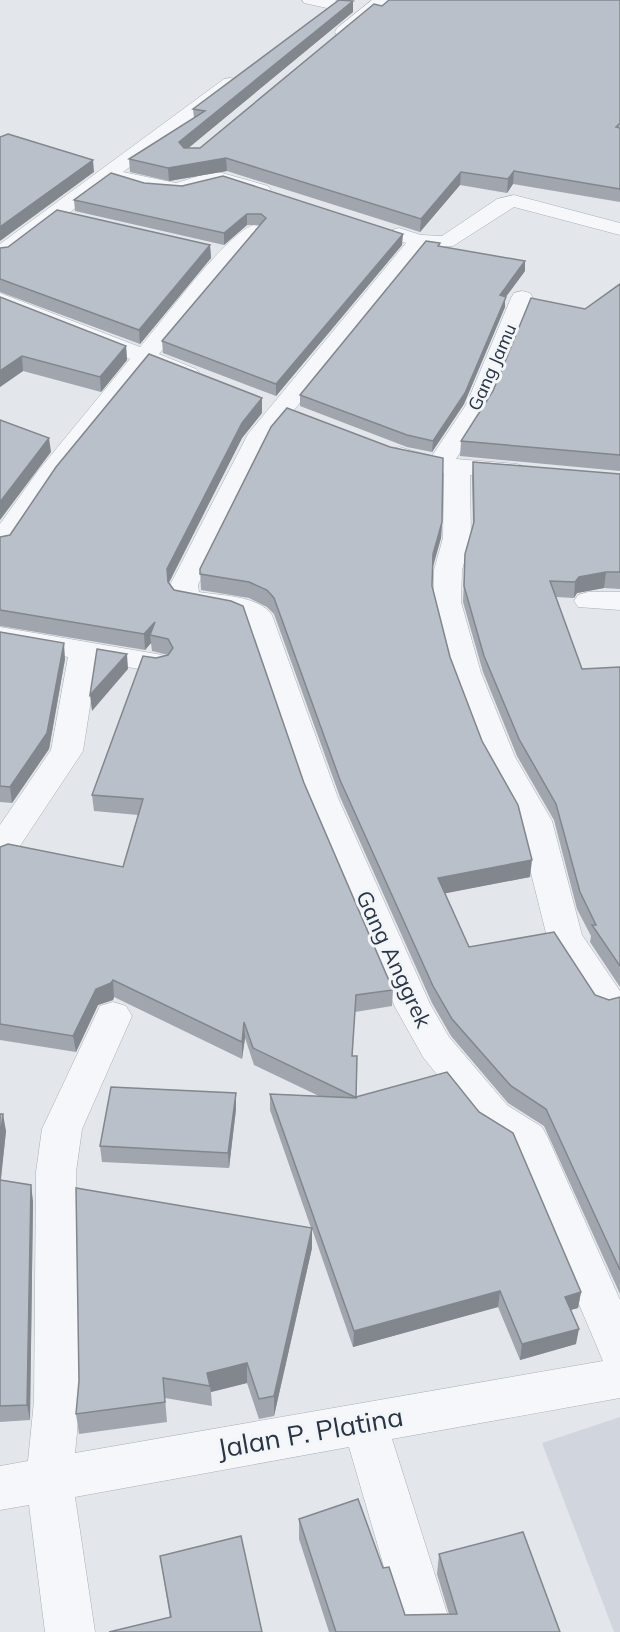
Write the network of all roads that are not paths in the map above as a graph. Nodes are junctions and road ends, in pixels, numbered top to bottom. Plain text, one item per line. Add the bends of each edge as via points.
1 (310, 0) edge
2 (382, 0) edge
3 (339, 2) edge
4 (316, 19) edge
5 (328, 44) edge
6 (240, 75) edge
7 (107, 174) junction
8 (283, 197) edge
9 (54, 214) junction
10 (78, 219) edge
11 (620, 229) edge
12 (385, 230) edge
13 (254, 231) edge
14 (419, 241) junction
15 (206, 249) edge
16 (0, 254) edge
17 (229, 254) junction
18 (522, 298) dead end
19 (0, 300) edge
20 (146, 357) junction
21 (209, 381) edge
22 (378, 447) edge
23 (448, 466) junction
24 (537, 474) edge
25 (0, 543) edge
26 (588, 601) dead end
27 (620, 601) edge
28 (0, 636) edge
29 (84, 651) junction
30 (157, 663) edge
31 (0, 850) edge
32 (607, 1001) edge
33 (113, 1016) dead end
34 (620, 1349) edge
35 (620, 1378) edge
36 (364, 1422) junction
37 (49, 1480) junction
38 (0, 1488) edge
39 (70, 1632) edge
40 (428, 1632) edge

1 - 3 street
2 - 5 street
3 - 4 street
6 - 7 street
7 - 8 street via 176,189 215,177
7 - 9 street
9 - 10 street
9 - 16 street
11 - 14 street via 514,201 504,203 446,242
12 - 14 street
13 - 17 street
14 - 34 street, Gang Anggrek via 258,439 184,585 185,597 205,604 235,605 258,615 322,798 413,1007 436,1047 493,1116 528,1138
15 - 17 street
17 - 20 street
18 - 23 street, Gang Jamu
19 - 20 street
20 - 21 street
20 - 25 street via 47,476
22 - 23 street
23 - 24 street
23 - 32 street via 456,538 448,570 447,602 466,673 499,757 535,821 565,937
26 - 27 street
28 - 29 street
29 - 30 street
29 - 31 street via 67,751
33 - 37 street via 62,1130 59,1150 55,1216 57,1401
35 - 36 street, Jalan P. Platina
36 - 37 street, Jalan P. Platina
36 - 40 street
37 - 38 street, Jalan P. Platina
37 - 39 street

